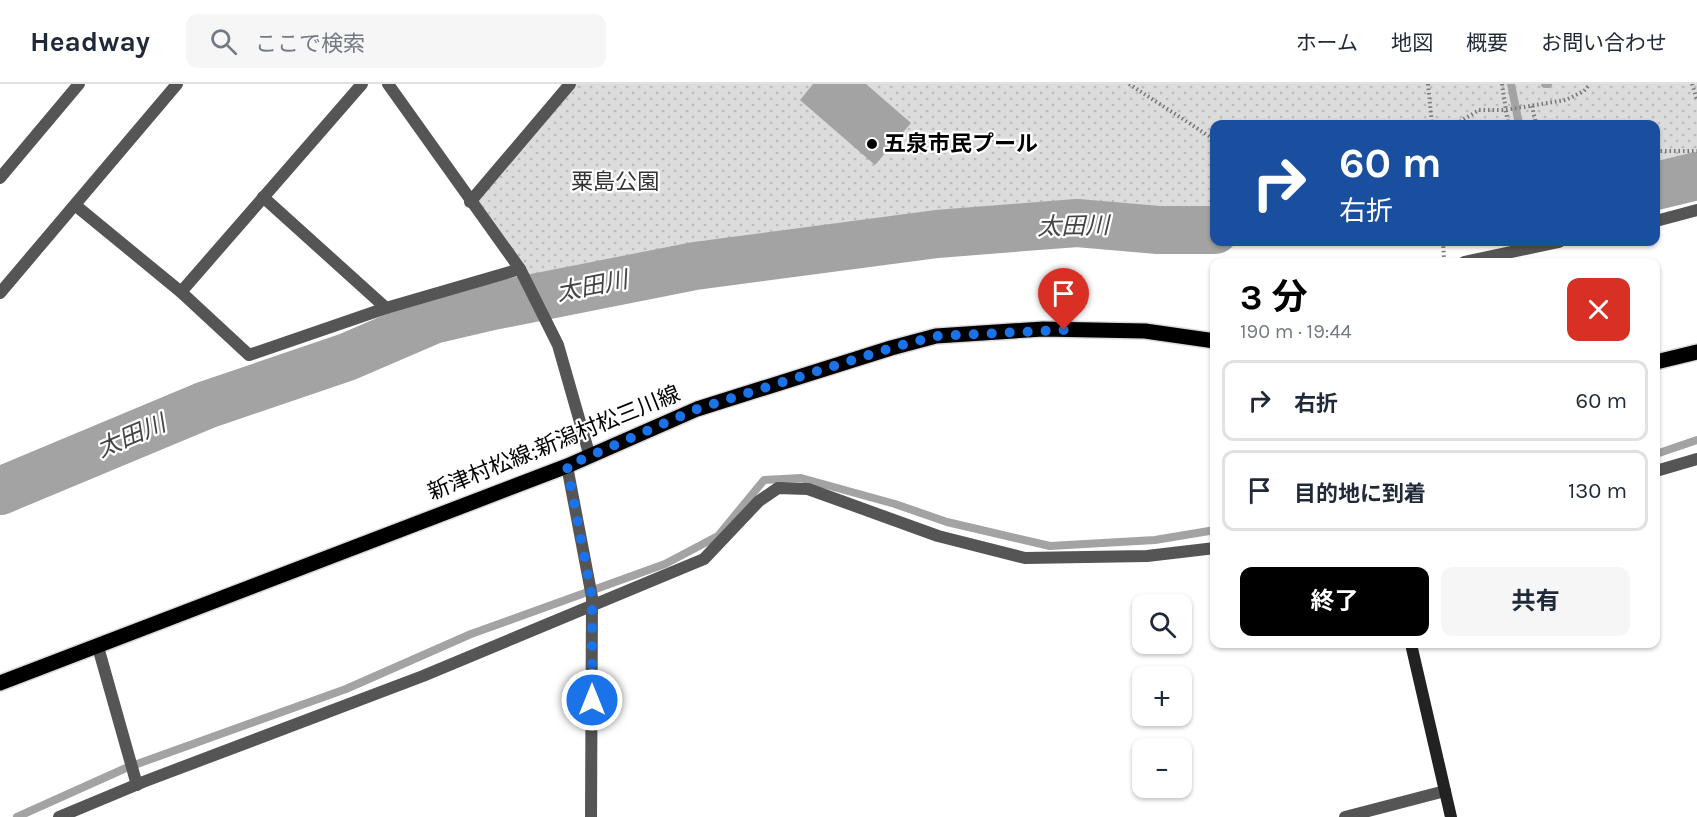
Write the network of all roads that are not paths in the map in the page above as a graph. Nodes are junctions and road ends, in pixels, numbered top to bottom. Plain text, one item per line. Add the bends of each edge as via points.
1 (79, 84) edge
2 (177, 84) edge
3 (362, 84) edge
4 (388, 84) edge
5 (570, 84) edge
6 (0, 178) edge
7 (263, 197) junction
8 (470, 202) junction
9 (75, 205) junction
10 (1697, 210) edge
11 (1660, 220) edge
12 (1540, 246) edge
13 (1483, 258) edge
14 (520, 269) junction
15 (180, 292) junction
16 (0, 293) edge
17 (386, 308) junction
18 (1210, 340) edge
19 (1697, 352) edge
20 (1660, 361) edge
21 (590, 457) junction
22 (1697, 459) edge
23 (567, 466) junction
24 (1660, 470) edge
25 (1210, 549) edge
26 (592, 607) junction
27 (98, 647) junction
28 (1413, 648) edge
29 (0, 683) edge
30 (137, 785) junction
31 (1445, 791) junction
32 (59, 817) edge
33 (591, 817) edge
34 (1345, 817) edge
35 (1451, 817) edge

1 - 6 street
2 - 9 street
3 - 7 street
4 - 8 street
5 - 8 street
7 - 15 street
7 - 17 street
8 - 14 street
9 - 15 street
9 - 16 street
10 - 11 street
12 - 13 street
14 - 17 street
14 - 21 street via 558,345
15 - 17 street via 249,355
18 - 21 main road, 新津村松線;新潟村松三川線 via 1145,331 1043,329 936,336 697,409
19 - 20 main road
21 - 23 main road, 新津村松線;新潟村松三川線
22 - 24 street
23 - 26 street
23 - 27 main road, 新津村松線;新潟村松三川線
25 - 26 street via 1147,556 1025,558 938,536 808,489 778,488 759,501 704,560
26 - 30 street
26 - 33 street
27 - 29 main road, 新津村松線;新潟村松三川線
27 - 30 street
28 - 31 main road
30 - 32 street
31 - 34 street
31 - 35 main road

